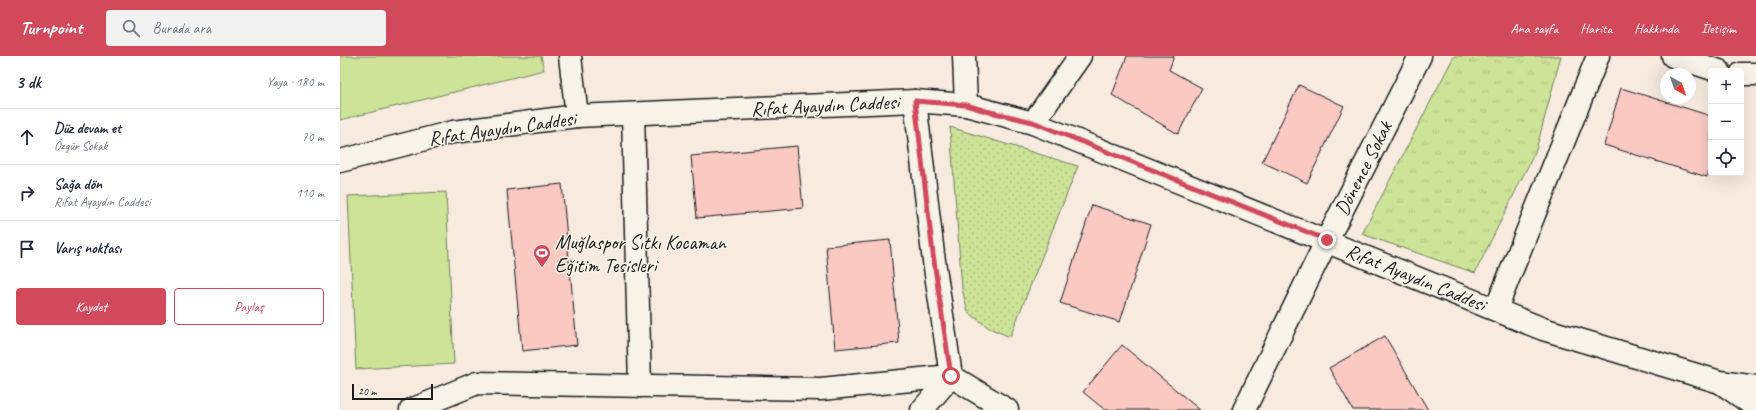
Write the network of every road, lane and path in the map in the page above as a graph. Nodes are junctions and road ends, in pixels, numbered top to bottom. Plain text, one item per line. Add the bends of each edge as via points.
1 (570, 56) edge
2 (964, 56) edge
3 (1080, 56) edge
4 (1420, 56) edge
5 (1598, 56) edge
6 (1673, 56) edge
7 (1709, 68) edge
8 (1744, 74) edge
9 (1756, 74) edge
10 (915, 101) junction
11 (966, 105) junction
12 (633, 114) junction
13 (577, 116) junction
14 (1033, 122) junction
15 (340, 161) edge
16 (1327, 240) junction
17 (1496, 309) junction
18 (951, 376) junction
19 (1720, 382) junction
20 (640, 386) junction
21 (1756, 387) edge
22 (1756, 407) edge
23 (411, 410) edge
24 (922, 410) edge
25 (1007, 410) edge
26 (1244, 410) edge

1 - 13 street
2 - 11 street
3 - 14 street
4 - 16 street, Dönence Sokak
5 - 17 street
6 - 7 street
8 - 9 street
10 - 11 street, Rıfat Ayaydın Caddesi
10 - 12 street, Rıfat Ayaydın Caddesi
10 - 18 street via 933,254
11 - 14 street, Rıfat Ayaydın Caddesi
12 - 13 street, Rıfat Ayaydın Caddesi
12 - 20 street
13 - 15 street, Rıfat Ayaydın Caddesi via 452,132
14 - 16 street, Rıfat Ayaydın Caddesi
16 - 17 street, Rıfat Ayaydın Caddesi
16 - 26 street, Dönence Sokak
17 - 19 street, Rıfat Ayaydın Caddesi via 1543,329
18 - 20 street via 821,389
18 - 24 street
18 - 25 street
19 - 21 street
19 - 22 street
20 - 23 street via 477,384

